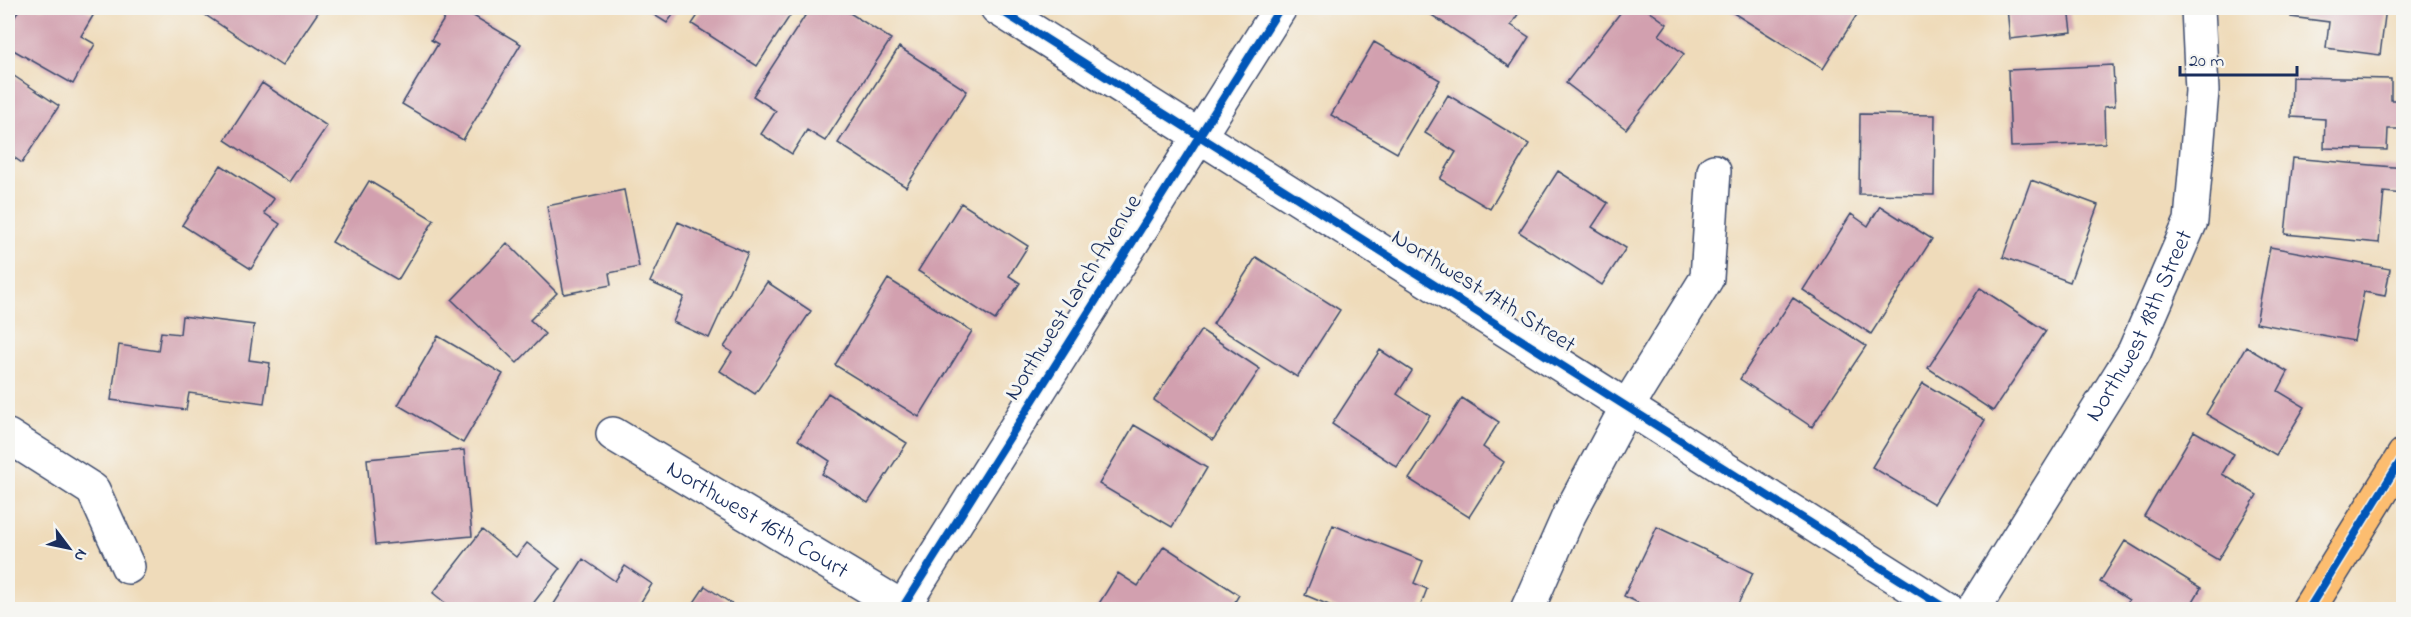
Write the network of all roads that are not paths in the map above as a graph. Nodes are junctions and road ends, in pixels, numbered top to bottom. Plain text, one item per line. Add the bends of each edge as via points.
1 (997, 8) edge
2 (1280, 8) edge
3 (2198, 8) edge
4 (1199, 136) junction
5 (1714, 171) dead end
6 (1627, 406) junction
7 (613, 434) dead end
8 (8, 436) edge
9 (2403, 455) edge
10 (128, 567) dead end
11 (901, 608) edge
12 (1527, 609) edge
13 (1948, 609) edge
14 (1973, 609) edge
15 (2308, 609) edge

1 - 4 street, Northwest 17th Street
2 - 4 street, Northwest Larch Avenue
3 - 14 street, Northwest 18th Street via 2202,91 2191,221 2134,352
4 - 6 street, Northwest 17th Street
4 - 11 street, Northwest Larch Avenue
5 - 6 street via 1707,278
6 - 12 street via 1569,515
6 - 13 street, Northwest 17th Street
7 - 11 street, Northwest 16th Court
8 - 10 street via 93,490
9 - 15 main road

